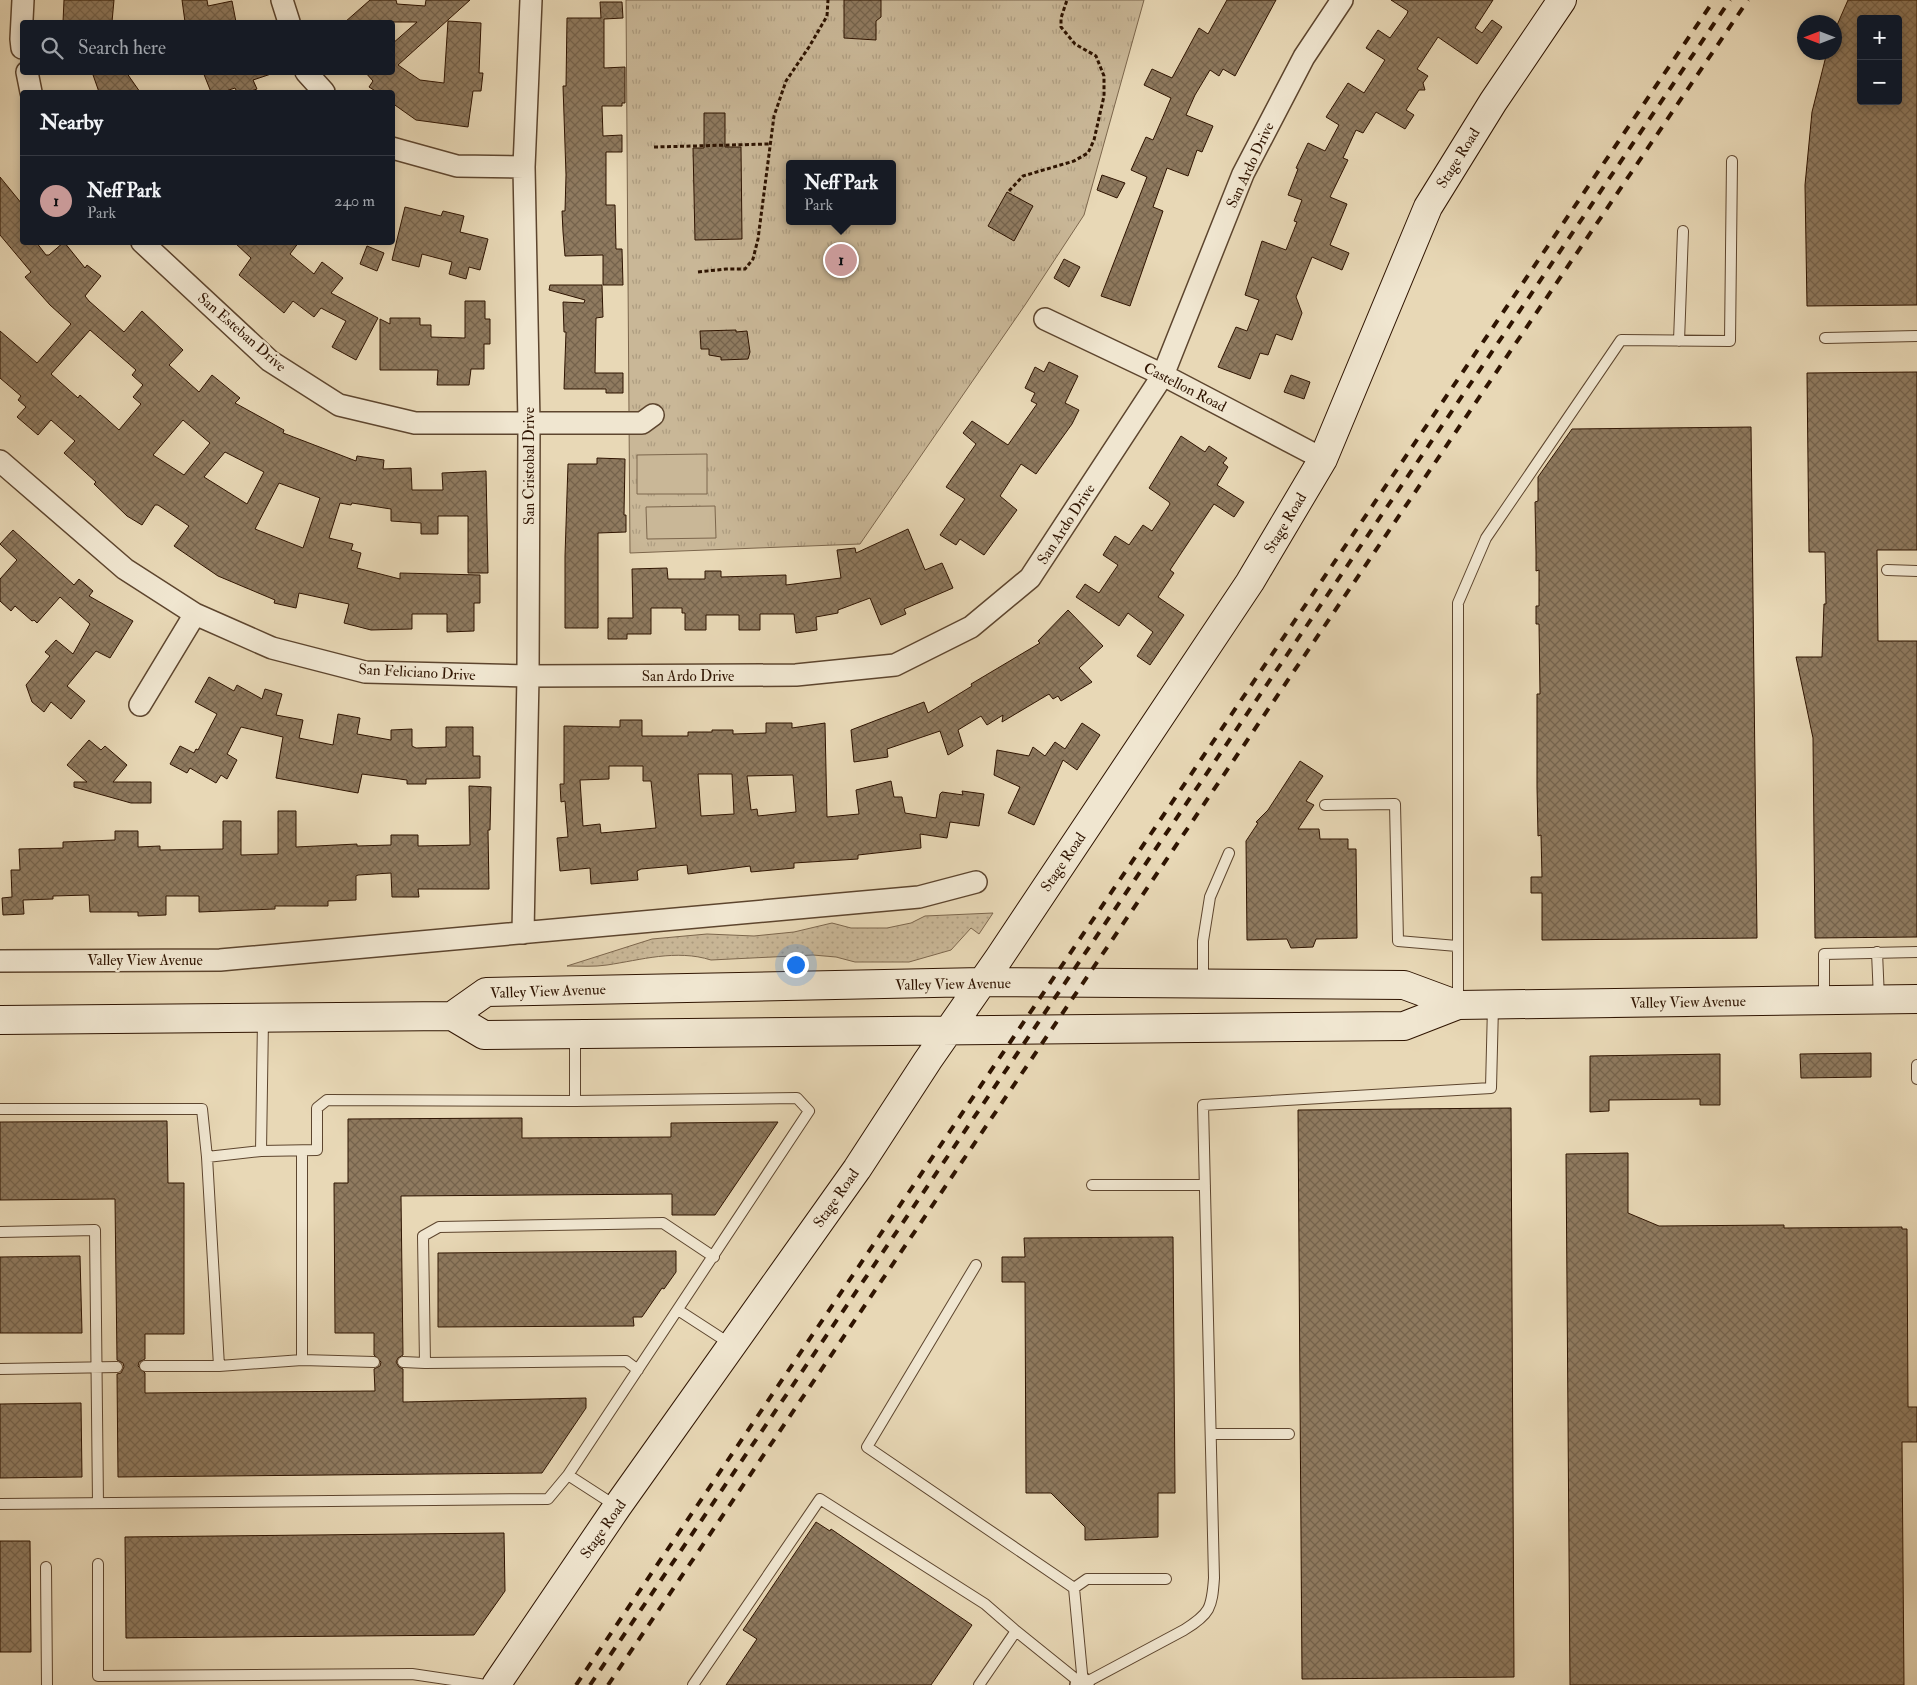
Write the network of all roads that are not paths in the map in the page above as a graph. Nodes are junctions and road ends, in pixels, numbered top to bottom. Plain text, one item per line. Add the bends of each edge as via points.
1 (22, 0) edge
2 (282, 0) edge
3 (531, 0) edge
4 (1342, 0) edge
5 (1562, 0) edge
6 (21, 20) edge
7 (288, 20) edge
8 (28, 75) edge
9 (309, 75) edge
10 (31, 90) edge
11 (322, 90) edge
12 (395, 149) edge
13 (1732, 161) dead end
14 (524, 167) junction
15 (1683, 231) dead end
16 (145, 245) edge
17 (1045, 319) dead end
18 (1917, 336) edge
19 (1825, 338) dead end
20 (1679, 341) junction
21 (1163, 375) junction
22 (653, 414) dead end
23 (529, 423) junction
24 (1323, 458) junction
25 (0, 461) edge
26 (1887, 570) dead end
27 (1917, 572) edge
28 (195, 614) junction
29 (528, 676) junction
30 (140, 704) dead end
31 (1325, 806) dead end
32 (1229, 854) dead end
33 (976, 882) dead end
34 (524, 933) junction
35 (1457, 946) junction
36 (1878, 952) junction
37 (1917, 952) edge
38 (0, 961) edge
39 (982, 982) junction
40 (1203, 984) junction
41 (1824, 1000) junction
42 (1879, 1000) junction
43 (1917, 1000) edge
44 (1458, 1005) junction
45 (1493, 1005) junction
46 (452, 1016) junction
47 (263, 1018) junction
48 (0, 1020) edge
49 (948, 1031) junction
50 (575, 1034) junction
51 (1917, 1065) edge
52 (1917, 1079) edge
53 (575, 1101) junction
54 (0, 1109) edge
55 (261, 1151) junction
56 (302, 1151) junction
57 (207, 1157) junction
58 (1092, 1185) dead end
59 (1205, 1185) junction
60 (0, 1232) edge
61 (714, 1257) junction
62 (976, 1265) dead end
63 (678, 1310) junction
64 (732, 1345) junction
65 (302, 1360) junction
66 (374, 1362) dead end
67 (403, 1362) dead end
68 (425, 1363) junction
69 (145, 1366) dead end
70 (219, 1366) junction
71 (96, 1367) junction
72 (117, 1367) dead end
73 (0, 1369) edge
74 (638, 1370) junction
75 (1211, 1434) junction
76 (1289, 1434) dead end
77 (568, 1475) junction
78 (98, 1503) junction
79 (0, 1504) edge
80 (617, 1508) junction
81 (98, 1564) dead end
82 (46, 1567) dead end
83 (1166, 1579) dead end
84 (1074, 1588) junction
85 (1016, 1630) junction
86 (47, 1685) edge
87 (486, 1685) edge
88 (496, 1685) edge
89 (693, 1685) edge
90 (979, 1685) edge
91 (1082, 1685) edge

1 - 6 street
2 - 7 street
3 - 14 street, San Cristobal Drive
4 - 21 street, San Ardo Drive via 1304,57 1243,174
5 - 24 main road, Stage Road via 1428,207
8 - 10 street
9 - 11 street
12 - 14 street via 458,166
13 - 20 lane via 1730,341
14 - 23 street, San Cristobal Drive
15 - 20 lane
16 - 23 street, San Esteban Drive via 270,361 339,405 415,423
17 - 21 street, Castellon Road
18 - 19 lane
20 - 35 lane via 1621,340 1486,538 1458,603
21 - 24 street, Castellon Road
21 - 29 street, San Ardo Drive via 1030,578 971,627 895,665 796,675
22 - 23 street, San Esteban Drive via 642,423
23 - 29 street, San Cristobal Drive
24 - 39 main road, Stage Road via 1250,582
25 - 28 street, San Feliciano Drive via 124,569
26 - 27 lane
28 - 29 street, San Feliciano Drive via 272,648 365,672
28 - 30 street
29 - 34 street, San Cristobal Drive
31 - 35 lane via 1395,804 1398,941
32 - 40 lane via 1210,897 1203,941
33 - 34 street, Valley View Avenue via 920,898
34 - 38 street, Valley View Avenue via 220,960
35 - 44 lane
36 - 37 lane
36 - 41 lane via 1824,954
36 - 42 lane
39 - 40 main road, Valley View Avenue
39 - 46 main road, Valley View Avenue via 486,992
39 - 49 main road, Stage Road
40 - 44 main road, Valley View Avenue via 1404,985
41 - 42 main road, Valley View Avenue
41 - 45 main road, Valley View Avenue
42 - 43 main road, Valley View Avenue
44 - 45 main road, Valley View Avenue
44 - 49 main road, Valley View Avenue via 1404,1026
45 - 59 lane via 1491,1088 1203,1106
46 - 47 main road
46 - 50 main road, Valley View Avenue via 484,1035
47 - 48 main road
47 - 55 lane
49 - 50 main road, Valley View Avenue
49 - 64 main road, Stage Road via 857,1169
50 - 53 lane
51 - 52 lane
53 - 56 lane via 327,1100 317,1108 317,1150
53 - 61 lane via 797,1098 804,1104 809,1111
54 - 57 lane via 202,1109
55 - 56 lane
55 - 57 lane
56 - 65 lane
57 - 70 lane
58 - 59 lane
59 - 75 lane
60 - 71 lane via 95,1230
61 - 63 lane
61 - 68 lane via 663,1223 439,1227 423,1236
62 - 84 lane via 867,1446
63 - 64 lane
63 - 74 lane
64 - 80 main road, Stage Road
65 - 66 lane
65 - 70 lane
67 - 68 lane
68 - 74 lane via 626,1361
69 - 70 lane
71 - 72 lane
71 - 73 lane
71 - 78 lane
74 - 77 lane
75 - 76 lane
75 - 91 lane via 1212,1605 1199,1621
77 - 78 lane via 548,1499
77 - 80 lane
78 - 79 lane
80 - 88 main road, Stage Road
81 - 87 lane via 98,1676 412,1674
82 - 86 lane
83 - 84 lane via 1087,1579
84 - 91 lane
85 - 89 lane via 985,1604 820,1499
85 - 90 lane
85 - 91 lane

